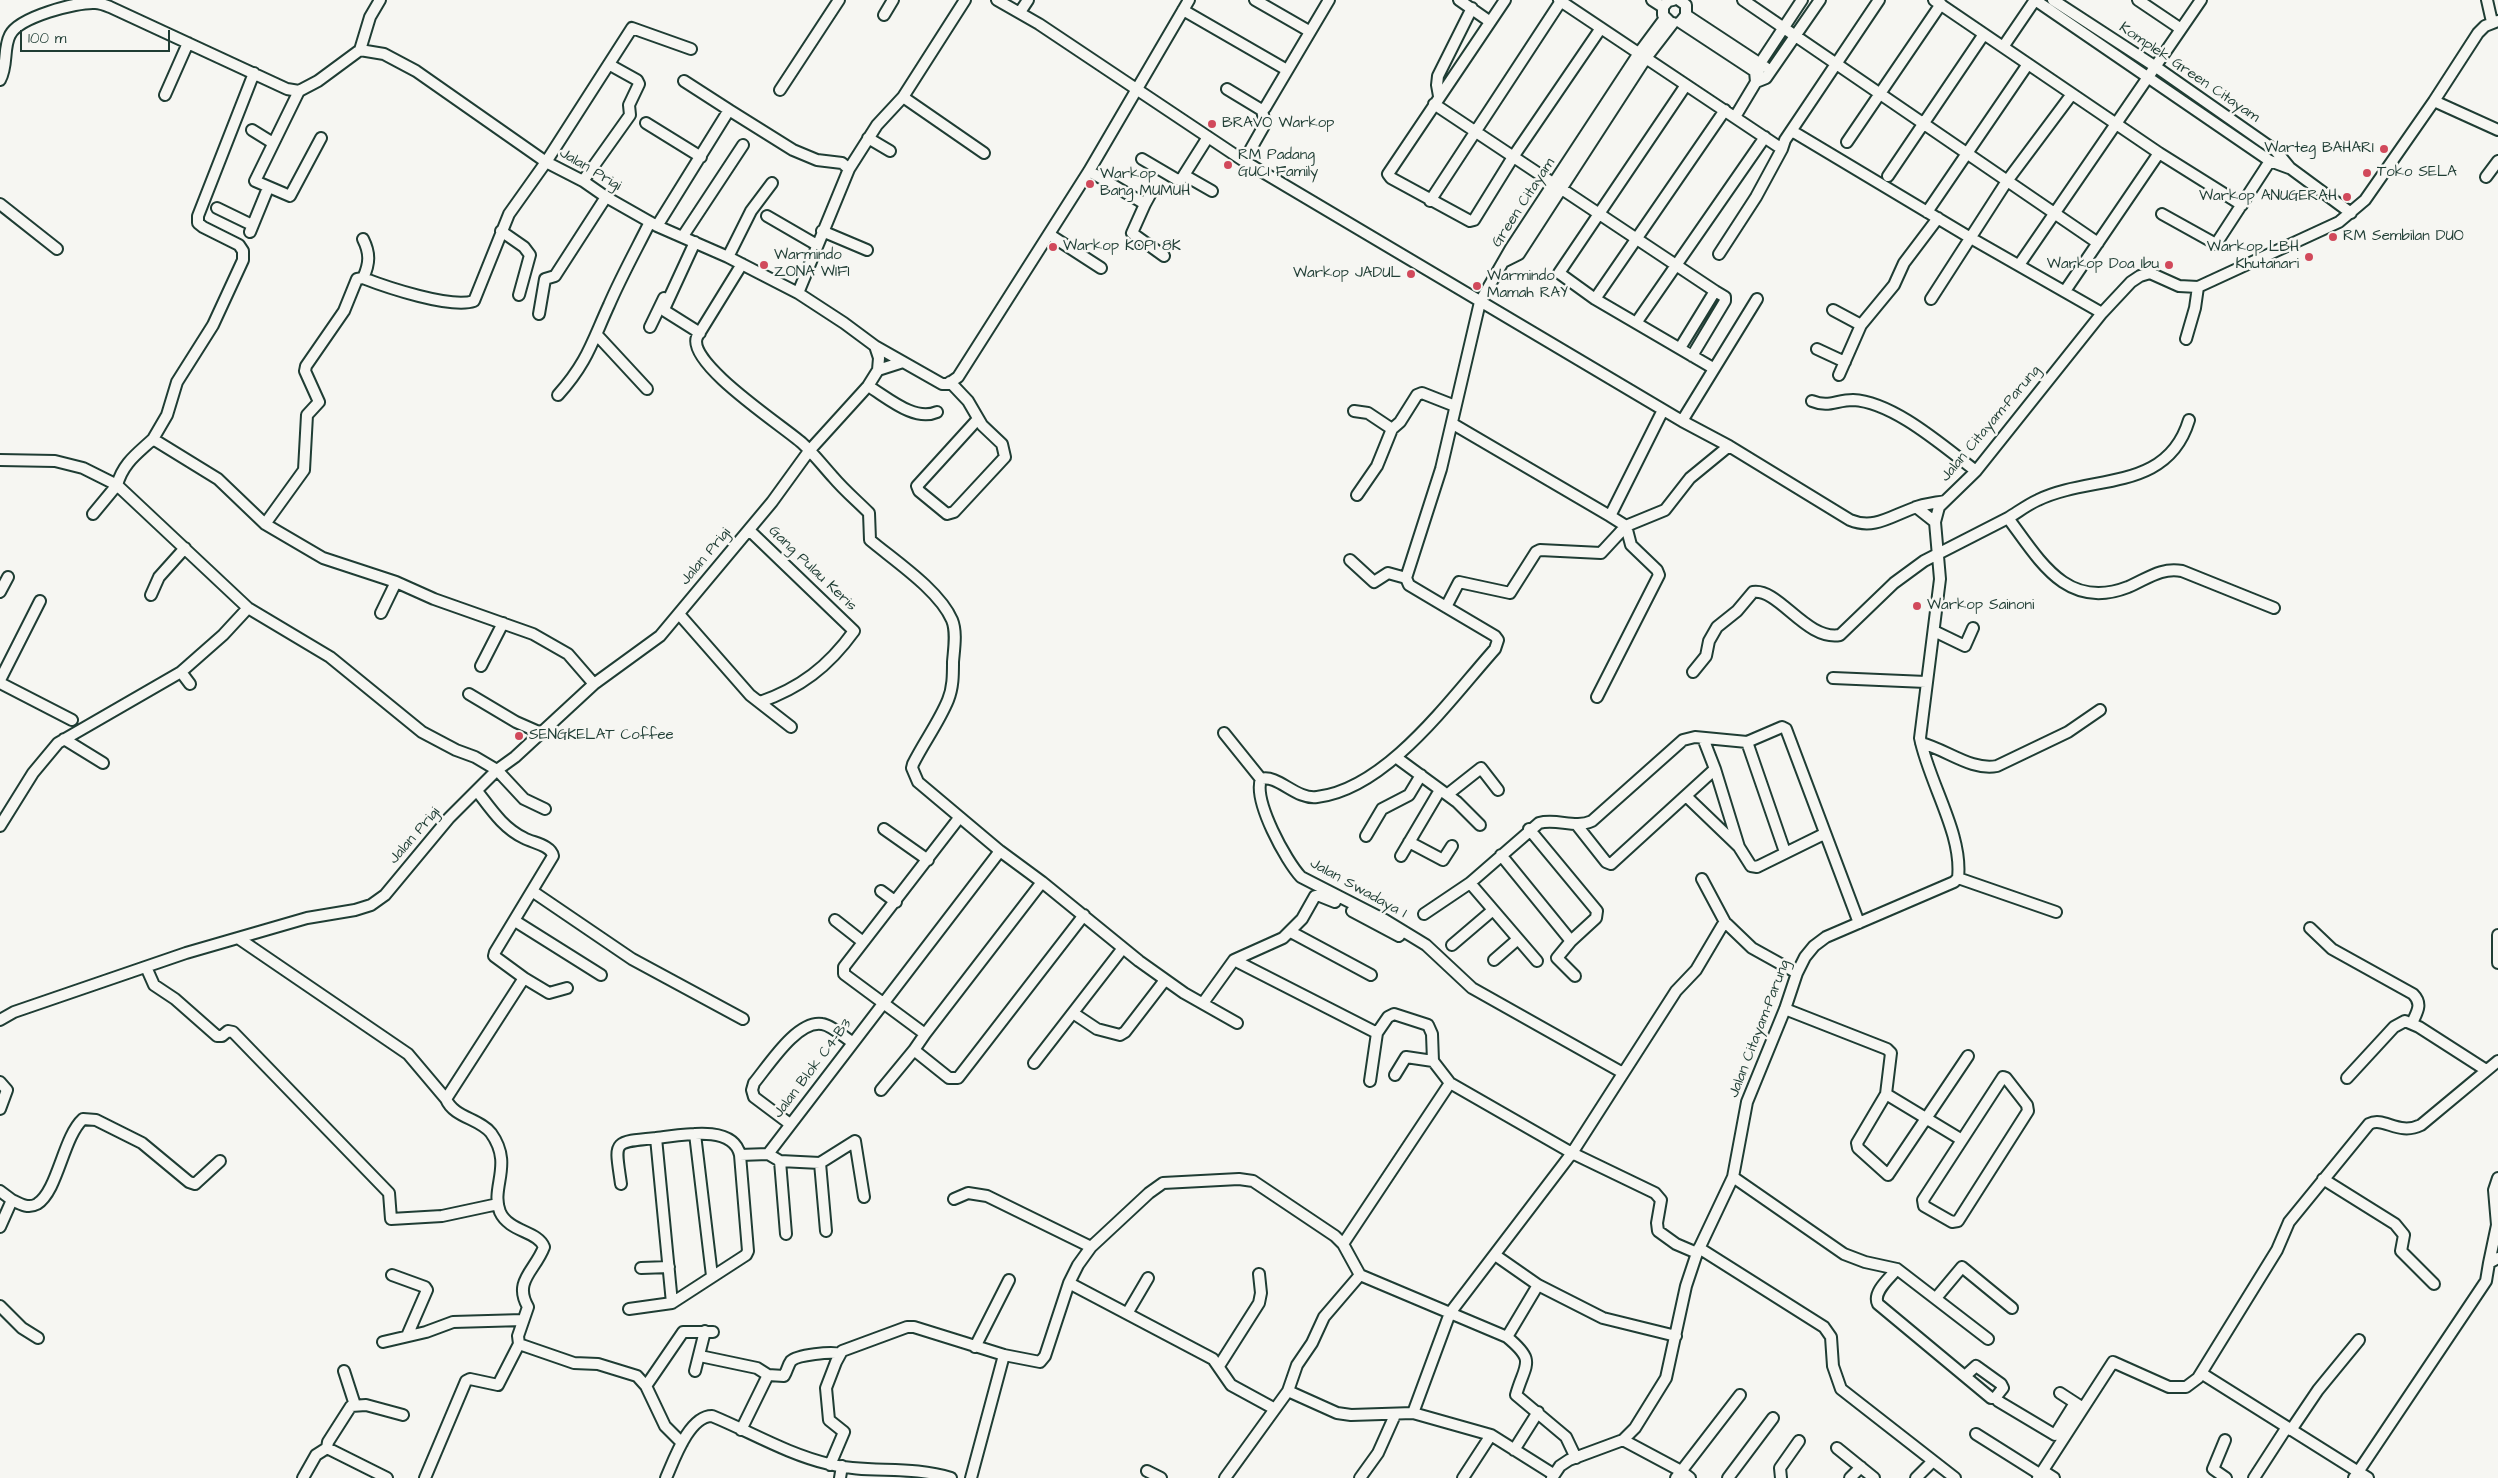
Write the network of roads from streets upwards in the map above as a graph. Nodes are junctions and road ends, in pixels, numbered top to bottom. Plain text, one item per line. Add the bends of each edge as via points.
1 (380, 0) edge
2 (839, 0) edge
3 (893, 0) edge
4 (965, 0) edge
5 (997, 0) edge
6 (1028, 0) edge
7 (1189, 0) edge
8 (1255, 0) edge
9 (1329, 0) edge
10 (1459, 0) edge
11 (1505, 0) edge
12 (1652, 0) edge
13 (1744, 0) edge
14 (1802, 0) edge
15 (1820, 0) edge
16 (1879, 0) edge
17 (2035, 0) edge
18 (2053, 0) edge
19 (2138, 0) edge
20 (2201, 0) edge
21 (2487, 0) edge
22 (1560, 1) edge
23 (1937, 2) edge
24 (107, 3) edge
25 (1472, 8) junction
26 (1183, 10) junction
27 (1673, 10) edge
28 (1020, 12) junction
29 (884, 15) dead end
30 (1489, 21) junction
31 (2495, 22) edge
32 (1783, 27) junction
33 (1601, 28) junction
34 (2181, 29) junction
35 (1309, 31) junction
36 (1984, 34) junction
37 (1796, 36) junction
38 (188, 43) junction
39 (2003, 47) junction
40 (360, 50) junction
41 (691, 50) dead end
42 (1643, 55) junction
43 (1836, 63) junction
44 (2028, 64) junction
45 (610, 65) junction
46 (2156, 67) junction
47 (1757, 68) junction
48 (1288, 70) junction
49 (254, 74) junction
50 (1769, 75) junction
51 (2149, 77) junction
52 (0, 80) edge
53 (684, 80) dead end
54 (1756, 82) junction
55 (1686, 85) junction
56 (1227, 89) dead end
57 (780, 90) dead end
58 (1138, 90) junction
59 (299, 92) junction
60 (1880, 94) junction
61 (2072, 94) junction
62 (165, 95) dead end
63 (903, 97) junction
64 (1437, 100) junction
65 (2434, 101) junction
66 (729, 110) junction
67 (1262, 110) junction
68 (1725, 110) junction
69 (1735, 117) junction
70 (646, 123) dead end
71 (1923, 123) junction
72 (2115, 123) junction
73 (252, 130) dead end
74 (2498, 130) edge
75 (1792, 131) junction
76 (1475, 132) junction
77 (1208, 137) junction
78 (321, 138) dead end
79 (868, 138) junction
80 (1765, 138) junction
81 (1847, 142) dead end
82 (273, 143) junction
83 (743, 145) dead end
84 (1782, 149) junction
85 (890, 150) dead end
86 (984, 153) dead end
87 (2159, 153) junction
88 (1967, 154) junction
89 (701, 157) junction
90 (1513, 157) junction
91 (1142, 159) dead end
92 (1244, 161) junction
93 (2270, 161) junction
94 (2498, 161) edge
95 (546, 162) junction
96 (2290, 168) junction
97 (849, 169) junction
98 (1089, 171) junction
99 (1184, 175) junction
100 (1888, 176) dead end
101 (2486, 177) dead end
102 (583, 181) junction
103 (2007, 181) junction
104 (772, 183) dead end
105 (1558, 186) junction
106 (268, 188) junction
107 (1212, 191) dead end
108 (1151, 193) dead end
109 (606, 197) junction
110 (1430, 201) junction
111 (0, 204) edge
112 (1145, 204) junction
113 (2242, 204) junction
114 (217, 208) dead end
115 (1927, 212) junction
116 (1598, 213) junction
117 (2054, 213) junction
118 (2351, 213) junction
119 (2162, 214) dead end
120 (767, 216) dead end
121 (1938, 218) junction
122 (654, 224) junction
123 (501, 231) junction
124 (822, 231) junction
125 (1050, 235) junction
126 (1969, 238) junction
127 (363, 239) dead end
128 (1636, 239) junction
129 (690, 240) junction
130 (2098, 243) junction
131 (817, 245) junction
132 (57, 249) dead end
133 (866, 250) dead end
134 (1719, 254) dead end
135 (1164, 256) dead end
136 (728, 257) junction
137 (742, 264) junction
138 (1675, 265) junction
139 (2019, 265) junction
140 (1101, 268) dead end
141 (363, 278) junction
142 (2198, 288) junction
143 (1716, 291) junction
144 (2065, 292) junction
145 (798, 293) junction
146 (519, 295) dead end
147 (1595, 299) junction
148 (1757, 299) dead end
149 (1931, 299) dead end
150 (1480, 302) junction
151 (1833, 310) dead end
152 (2102, 313) junction
153 (539, 314) dead end
154 (1636, 323) junction
155 (1861, 325) junction
156 (650, 327) dead end
157 (700, 333) junction
158 (598, 336) junction
159 (2186, 339) dead end
160 (875, 346) junction
161 (1680, 348) junction
162 (1817, 349) dead end
163 (1692, 356) junction
164 (903, 362) junction
165 (1845, 362) junction
166 (1713, 368) junction
167 (878, 370) junction
168 (1839, 375) dead end
169 (950, 382) junction
170 (868, 386) junction
171 (647, 389) dead end
172 (558, 395) dead end
173 (1812, 401) dead end
174 (1455, 406) junction
175 (1663, 410) junction
176 (1354, 411) dead end
177 (937, 412) dead end
178 (977, 420) junction
179 (2189, 420) dead end
180 (1682, 421) junction
181 (1453, 424) junction
182 (1392, 429) junction
183 (153, 439) junction
184 (1729, 446) junction
185 (809, 451) junction
186 (0, 460) edge
187 (1976, 471) junction
188 (117, 485) junction
189 (1357, 494) dead end
190 (1945, 501) junction
191 (1916, 507) junction
192 (93, 514) dead end
193 (1610, 516) junction
194 (2008, 518) junction
195 (265, 524) junction
196 (749, 530) junction
197 (1936, 530) junction
198 (1628, 532) junction
199 (185, 548) junction
200 (1938, 554) junction
201 (1350, 560) dead end
202 (8, 577) dead end
203 (1406, 578) junction
204 (396, 582) junction
205 (0, 592) edge
206 (151, 595) dead end
207 (40, 601) dead end
208 (1446, 606) junction
209 (248, 608) junction
210 (2274, 608) dead end
211 (381, 613) dead end
212 (679, 614) junction
213 (503, 623) junction
214 (1974, 628) dead end
215 (1934, 631) junction
216 (481, 666) dead end
217 (181, 672) junction
218 (1693, 672) dead end
219 (1834, 678) dead end
220 (0, 681) edge
221 (1926, 682) junction
222 (190, 684) dead end
223 (594, 684) junction
224 (469, 694) dead end
225 (1598, 697) dead end
226 (760, 702) junction
227 (2100, 710) dead end
228 (72, 720) dead end
229 (791, 727) dead end
230 (541, 733) junction
231 (1224, 733) dead end
232 (1703, 738) junction
233 (64, 739) junction
234 (1746, 742) junction
235 (1921, 743) junction
236 (1397, 758) junction
237 (103, 763) dead end
238 (497, 770) junction
239 (1715, 770) junction
240 (1421, 775) junction
241 (1261, 779) junction
242 (1498, 790) dead end
243 (478, 791) junction
244 (1444, 792) junction
245 (1686, 796) junction
246 (545, 809) dead end
247 (959, 818) junction
248 (1576, 824) junction
249 (1480, 825) dead end
250 (0, 826) edge
251 (884, 829) dead end
252 (1530, 829) junction
253 (1824, 834) junction
254 (1366, 836) dead end
255 (1409, 842) junction
256 (1452, 846) dead end
257 (1739, 847) junction
258 (1000, 851) junction
259 (1785, 852) junction
260 (1501, 855) junction
261 (1400, 856) dead end
262 (928, 860) junction
263 (1958, 878) junction
264 (1702, 879) dead end
265 (1042, 882) junction
266 (1470, 883) junction
267 (532, 891) junction
268 (881, 891) dead end
269 (896, 902) junction
270 (1493, 910) junction
271 (2056, 912) dead end
272 (1424, 914) dead end
273 (1084, 915) junction
274 (835, 920) dead end
275 (514, 921) junction
276 (1859, 923) junction
277 (1726, 924) junction
278 (2310, 928) dead end
279 (1291, 932) junction
280 (2498, 935) edge
281 (238, 938) junction
282 (1518, 939) junction
283 (1571, 941) junction
284 (863, 942) junction
285 (1426, 945) junction
286 (1452, 945) dead end
287 (1123, 948) junction
288 (1234, 960) junction
289 (1494, 960) dead end
290 (1537, 961) dead end
291 (2498, 964) edge
292 (146, 967) junction
293 (1796, 973) junction
294 (601, 975) dead end
295 (1371, 975) dead end
296 (1575, 976) dead end
297 (524, 978) junction
298 (1165, 980) junction
299 (567, 988) dead end
300 (1199, 1002) junction
301 (884, 1004) junction
302 (1785, 1009) junction
303 (1073, 1013) junction
304 (743, 1018) dead end
305 (0, 1020) edge
306 (1237, 1023) dead end
307 (2412, 1023) junction
308 (1377, 1033) junction
309 (925, 1034) junction
310 (852, 1042) junction
311 (914, 1050) junction
312 (1968, 1056) dead end
313 (1433, 1061) junction
314 (2498, 1062) edge
315 (1034, 1063) dead end
316 (2486, 1070) junction
317 (1623, 1073) junction
318 (1395, 1075) dead end
319 (2347, 1078) dead end
320 (1370, 1081) dead end
321 (0, 1082) edge
322 (1450, 1083) junction
323 (881, 1090) dead end
324 (1886, 1094) junction
325 (446, 1099) junction
326 (0, 1109) edge
327 (1926, 1118) junction
328 (790, 1124) junction
329 (695, 1134) junction
330 (656, 1138) junction
331 (1962, 1140) junction
332 (1572, 1153) junction
333 (768, 1154) junction
334 (740, 1155) junction
335 (780, 1160) junction
336 (220, 1161) dead end
337 (820, 1163) junction
338 (1733, 1177) junction
339 (2498, 1178) edge
340 (2323, 1179) junction
341 (621, 1184) dead end
342 (0, 1191) edge
343 (864, 1197) dead end
344 (954, 1199) dead end
345 (12, 1200) junction
346 (498, 1204) junction
347 (0, 1227) edge
348 (826, 1231) dead end
349 (786, 1234) dead end
350 (1343, 1244) junction
351 (1090, 1248) junction
352 (1698, 1251) junction
353 (1495, 1255) junction
354 (2493, 1261) edge
355 (669, 1266) junction
356 (641, 1268) dead end
357 (1898, 1269) junction
358 (1259, 1274) dead end
359 (1360, 1274) junction
360 (392, 1275) dead end
361 (712, 1276) junction
362 (1148, 1278) dead end
363 (1009, 1280) dead end
364 (1069, 1283) junction
365 (2434, 1284) dead end
366 (1538, 1286) junction
367 (1936, 1298) junction
368 (672, 1303) junction
369 (0, 1306) edge
370 (2012, 1308) dead end
371 (629, 1309) dead end
372 (1128, 1312) junction
373 (1450, 1313) junction
374 (523, 1320) junction
375 (407, 1336) junction
376 (1507, 1336) junction
377 (1676, 1336) junction
378 (38, 1338) dead end
379 (1988, 1339) dead end
380 (2358, 1340) dead end
381 (383, 1342) dead end
382 (519, 1344) junction
383 (975, 1347) junction
384 (840, 1354) junction
385 (1004, 1355) junction
386 (700, 1356) junction
387 (1219, 1366) junction
388 (344, 1371) dead end
389 (696, 1371) dead end
390 (2201, 1373) junction
391 (768, 1375) junction
392 (1965, 1376) dead end
393 (646, 1386) junction
394 (1288, 1391) junction
395 (2060, 1393) dead end
396 (1740, 1395) dead end
397 (1998, 1401) dead end
398 (355, 1405) junction
399 (2079, 1405) junction
400 (1275, 1409) junction
401 (1413, 1412) junction
402 (1538, 1412) junction
403 (403, 1415) dead end
404 (1395, 1415) junction
405 (1773, 1418) dead end
406 (2289, 1429) junction
407 (740, 1430) junction
408 (1976, 1434) dead end
409 (1491, 1435) junction
410 (1623, 1440) junction
411 (2225, 1440) dead end
412 (1799, 1441) dead end
413 (682, 1443) junction
414 (327, 1448) junction
415 (1837, 1448) dead end
416 (1514, 1450) junction
417 (1576, 1458) junction
418 (1932, 1461) junction
419 (830, 1465) junction
420 (842, 1466) junction
421 (1861, 1466) junction
422 (1147, 1471) dead end
423 (2041, 1474) edge
424 (1679, 1475) edge
425 (2356, 1475) edge
426 (1553, 1476) edge
427 (1779, 1477) edge
428 (303, 1478) edge
429 (387, 1478) edge
430 (425, 1478) edge
431 (666, 1478) edge
432 (840, 1478) edge
433 (950, 1478) edge
434 (971, 1478) edge
435 (1161, 1478) edge
436 (1225, 1478) edge
437 (1360, 1478) edge
438 (1463, 1478) edge
439 (1690, 1478) edge
440 (1728, 1478) edge
441 (1850, 1478) edge
442 (1874, 1478) edge
443 (1916, 1478) edge
444 (1955, 1478) edge
445 (2054, 1478) edge
446 (2226, 1478) edge
447 (2254, 1478) edge
448 (2368, 1478) edge

1 - 40 street via 370,16
2 - 57 street
3 - 29 street
4 - 63 street
5 - 28 street
6 - 28 street
7 - 26 street
8 - 35 street
9 - 35 street
10 - 25 street
11 - 30 street
12 - 27 street
13 - 32 street
14 - 32 street
15 - 37 street
16 - 43 street
17 - 39 street
17 - 51 street
18 - 46 street, Komplek Green Citayam
19 - 34 street
20 - 34 street
21 - 31 street
22 - 33 street
22 - 76 street
23 - 36 street
23 - 60 street
24 - 38 street
24 - 52 street via 89,3 41,15 17,25 9,38
25 - 30 street
25 - 64 street via 1438,76
26 - 48 street
26 - 58 street
27 - 42 street, Green Citayam
27 - 47 street
28 - 58 street
30 - 64 street
31 - 65 street via 2478,34
32 - 37 street
32 - 47 street
33 - 42 street
33 - 90 street
34 - 46 street
35 - 48 street
36 - 39 street
36 - 71 street
37 - 43 street
37 - 50 street
38 - 49 street
38 - 62 street
39 - 44 street
40 - 59 street
40 - 95 street, Jalan Prigi via 384,54 416,70
41 - 45 street via 632,28
42 - 55 street
42 - 105 street, Green Citayam
43 - 60 street
43 - 75 street
44 - 61 street
44 - 88 street
45 - 95 street
45 - 102 street via 639,84 629,105 630,115
46 - 51 street
46 - 96 street, Komplek Green Citayam via 2276,151
47 - 50 street
47 - 54 street
48 - 67 street
49 - 59 street
49 - 183 street via 198,216 198,223 203,227 239,246 243,260 213,325 177,382 167,415
50 - 54 street
51 - 72 street
51 - 93 street
53 - 66 street
54 - 69 street
55 - 68 street
55 - 116 street
56 - 67 street
58 - 77 street
58 - 98 street
59 - 82 street
60 - 71 street
60 - 81 street
61 - 72 street
61 - 103 street
63 - 79 street
63 - 86 street
64 - 76 street
64 - 110 street via 1388,174
65 - 74 street
65 - 118 street via 2365,200
66 - 89 street
66 - 97 street via 793,150 817,160 842,163
67 - 92 street via 1265,124
68 - 69 street
68 - 128 street
69 - 80 street
70 - 89 street
71 - 88 street
71 - 100 street
72 - 87 street
72 - 117 street
73 - 82 street
75 - 84 street
75 - 115 street
76 - 90 street
76 - 110 street
77 - 92 street
77 - 99 street
78 - 106 street via 290,196
79 - 85 street
79 - 97 street
80 - 84 street
80 - 138 street
82 - 106 street via 255,178 256,183
83 - 129 street
84 - 134 street
87 - 113 street
87 - 130 street
88 - 103 street
88 - 115 street
89 - 122 street
90 - 105 street
90 - 110 street via 1474,220
91 - 99 street via 1176,179 1181,180
92 - 150 street
93 - 96 street
93 - 113 street
94 - 101 street
95 - 102 street, Jalan Prigi
95 - 123 street via 509,214
96 - 118 street, Komplek Green Citayam
97 - 124 street via 839,199
98 - 112 street
98 - 125 street
99 - 107 street
102 - 109 street, Jalan Prigi
103 - 117 street
103 - 126 street
104 - 136 street via 751,211
105 - 116 street
105 - 150 street, Green Citayam via 1519,254 1505,261
106 - 114 street via 251,228
108 - 112 street
109 - 122 street, Jalan Prigi
109 - 153 street via 556,276 545,279
111 - 132 street
112 - 135 street via 1132,233
113 - 119 street via 2214,245
115 - 121 street
116 - 128 street
116 - 147 street via 1559,273
117 - 130 street
117 - 139 street
118 - 142 street via 2339,222
120 - 131 street
121 - 126 street
121 - 155 street via 1904,263 1894,285
122 - 129 street, Jalan Prigi
122 - 158 street via 608,306
123 - 141 street via 477,298 470,302 423,297
123 - 146 street via 530,255
124 - 131 street
124 - 133 street
125 - 140 street
125 - 169 street via 964,370
126 - 139 street
126 - 149 street
127 - 141 street via 369,260
128 - 138 street
128 - 147 street
129 - 136 street, Jalan Prigi
129 - 156 street
129 - 157 street via 665,311
130 - 144 street
131 - 145 street
136 - 137 street, Jalan Prigi
137 - 145 street, Jalan Prigi
137 - 157 street
138 - 143 street
138 - 154 street
139 - 144 street
141 - 195 street via 358,280 344,311 306,366 305,371 319,402 307,415 304,470
142 - 152 street, Jalan Citayam-Parung via 2179,286 2150,274 2140,276
142 - 159 street
143 - 161 street
143 - 163 street via 1725,297 1725,301
144 - 152 street
145 - 160 street, Jalan Prigi
147 - 154 street
148 - 166 street
150 - 174 street
150 - 175 street
151 - 155 street
152 - 187 street, Jalan Citayam-Parung
154 - 161 street
155 - 165 street
157 - 185 street via 695,345 701,356
158 - 171 street
158 - 172 street via 573,378
160 - 164 street, Jalan Prigi
160 - 167 street
161 - 163 street
162 - 165 street
163 - 166 street
164 - 167 street
164 - 169 street, Jalan Prigi via 933,381
165 - 168 street
166 - 180 street
167 - 170 street, Jalan Prigi
169 - 178 street via 968,401
170 - 177 street via 914,413
170 - 185 street, Jalan Prigi
173 - 187 street via 1822,405 1853,400 1876,406 1910,422
174 - 181 street
174 - 182 street via 1422,393 1417,395
175 - 180 street
175 - 193 street
176 - 182 street via 1368,413
178 - 178 street via 1002,444 1005,458 954,512 947,514 919,491 918,486
179 - 194 street via 2174,452 2153,468 2119,480 2038,499
180 - 184 street
181 - 193 street
181 - 203 street
182 - 189 street via 1377,466
183 - 188 street via 125,465
183 - 195 street via 218,480
184 - 191 street via 1860,524 1872,525
184 - 198 street via 1690,478 1664,510
185 - 196 street, Jalan Prigi
185 - 247 street via 868,512 870,540 926,587 942,603 952,621 955,635 949,699 912,768 918,782
186 - 188 street via 54,461 82,468
187 - 190 street, Jalan Citayam-Parung
188 - 192 street
188 - 199 street
190 - 191 street
190 - 197 street, Jalan Citayam-Parung via 1937,512
191 - 197 street
193 - 198 street
194 - 200 street
194 - 210 street via 2052,575 2085,593 2104,594 2128,587 2168,568 2182,570
195 - 204 street via 324,558
196 - 212 street, Jalan Prigi
196 - 226 street, Gang Pulau Keris via 854,631 829,660 797,687
197 - 200 street, Jalan Citayam-Parung
198 - 208 street via 1601,552 1536,552 1510,593 1460,582
198 - 225 street via 1636,551 1657,570 1658,581
199 - 206 street via 159,577
199 - 209 street
200 - 215 street, Jalan Citayam-Parung via 1940,579
200 - 218 street via 1894,583 1840,635 1811,627 1760,590 1754,592 1717,627 1706,656
201 - 203 street via 1374,582 1388,573
202 - 205 street
203 - 208 street via 1410,585
204 - 211 street
204 - 213 street
207 - 220 street
208 - 236 street via 1495,636 1497,644
209 - 217 street
209 - 238 street via 330,658 422,732
212 - 223 street, Jalan Prigi via 648,646
212 - 226 street
213 - 216 street
213 - 223 street via 533,634 568,654
214 - 215 street via 1965,646
215 - 221 street, Jalan Citayam-Parung
217 - 222 street
217 - 233 street
219 - 221 street
220 - 228 street
221 - 235 street, Jalan Citayam-Parung
223 - 230 street, Jalan Prigi
224 - 230 street
226 - 229 street
227 - 235 street via 2068,732 1997,766 1979,766
230 - 238 street, Jalan Prigi
231 - 241 street
232 - 234 street
232 - 239 street
232 - 248 street via 1683,740 1595,819
233 - 237 street
233 - 250 street via 40,763
234 - 253 street via 1782,727 1786,729
234 - 259 street
235 - 263 street, Jalan Citayam-Parung via 1959,853
236 - 240 street
236 - 241 street via 1347,788 1317,797 1304,796 1272,779
238 - 243 street, Jalan Prigi
238 - 246 street via 524,799
239 - 245 street
239 - 257 street
240 - 244 street
240 - 254 street via 1409,795 1382,808
241 - 285 street, Jalan Swadaya I via 1259,786 1264,810 1292,868 1310,882
242 - 244 street via 1481,768
243 - 267 street via 507,827 552,852 551,861
243 - 281 street, Jalan Prigi via 449,818 385,894 371,905 307,918
244 - 249 street
244 - 255 street
245 - 248 street via 1611,864
245 - 257 street
247 - 258 street
247 - 262 street
248 - 252 street via 1546,821
251 - 262 street
252 - 260 street
252 - 283 street via 1597,911 1596,918
253 - 259 street
253 - 276 street
255 - 256 street via 1441,860
255 - 261 street
257 - 259 street via 1754,867
258 - 265 street
258 - 301 street, Jalan Blok C4-B3
260 - 266 street
260 - 283 street
262 - 269 street
263 - 271 street
263 - 276 street, Jalan Citayam-Parung
264 - 277 street
265 - 273 street
265 - 309 street
266 - 270 street
266 - 272 street
267 - 275 street
267 - 304 street via 632,959
268 - 269 street
269 - 284 street
270 - 282 street
270 - 286 street
273 - 287 street
273 - 311 street via 958,1078 949,1078
274 - 284 street
275 - 294 street
275 - 297 street via 494,956
276 - 293 street, Jalan Citayam-Parung via 1814,946
277 - 293 street via 1752,948
277 - 317 street via 1714,936 1696,970 1676,992
278 - 307 street via 2332,949 2413,994 2419,1009
279 - 285 street via 1312,899 1320,896 1398,936
279 - 288 street
279 - 295 street
280 - 291 street
281 - 292 street, Jalan Prigi
281 - 325 street via 408,1054
282 - 289 street
282 - 290 street
283 - 296 street via 1557,958
284 - 301 street via 843,971
285 - 317 street, Jalan Swadaya I via 1472,988
287 - 298 street
287 - 303 street
288 - 300 street
288 - 308 street
292 - 305 street, Jalan Prigi via 14,1012
292 - 346 street via 154,985 217,1036 233,1032 389,1194 391,1219 442,1216
293 - 302 street, Jalan Citayam-Parung
297 - 299 street via 549,993
297 - 325 street
298 - 300 street
298 - 303 street via 1120,1035 1097,1029
300 - 306 street
301 - 309 street
301 - 310 street, Jalan Blok C4-B3
302 - 324 street via 1889,1051 1892,1060
302 - 338 street, Jalan Citayam-Parung via 1748,1102
303 - 315 street
307 - 316 street
307 - 319 street via 2405,1021 2394,1027
308 - 313 street via 1394,1014 1422,1022 1432,1034
308 - 320 street
309 - 311 street
310 - 328 street, Jalan Blok C4-B3
310 - 328 street via 823,1024 811,1024 797,1031 754,1083 754,1097
311 - 323 street
312 - 327 street
313 - 318 street via 1406,1057
313 - 322 street
314 - 316 street
316 - 340 street via 2413,1129 2402,1130 2378,1122 2369,1124
317 - 332 street
321 - 326 street via 7,1090
322 - 332 street
322 - 350 street
324 - 327 street
324 - 327 street via 1857,1142 1858,1148 1886,1174 1891,1174
325 - 346 street via 455,1110 487,1129 496,1142 502,1164
327 - 331 street
328 - 333 street, Jalan Blok C4-B3
329 - 330 street
329 - 334 street via 718,1134 734,1144
329 - 361 street
330 - 341 street via 624,1141 618,1145
330 - 355 street
331 - 331 street via 1923,1203 1952,1222 1958,1221 2028,1111 2028,1105 2006,1078 2000,1078
332 - 352 street via 1660,1196 1658,1231 1676,1244
332 - 353 street
333 - 334 street
333 - 335 street
334 - 361 street via 748,1251 741,1259
335 - 337 street
335 - 349 street
336 - 345 street via 195,1184 142,1143 96,1120 83,1119 43,1198 31,1206
337 - 343 street via 853,1141 857,1142
337 - 348 street
338 - 352 street, Jalan Citayam-Parung
338 - 357 street via 1840,1251 1866,1262
339 - 354 street via 2494,1190 2497,1225
340 - 365 street via 2395,1224 2404,1236 2401,1251
340 - 390 street via 2290,1222 2277,1250
342 - 345 street
344 - 351 street via 968,1193 987,1196
345 - 347 street
346 - 374 street via 508,1223 539,1240 544,1247 522,1288 528,1307
350 - 351 street via 1261,1185 1239,1179 1163,1183
350 - 359 street
351 - 364 street
352 - 377 street, Jalan Citayam-Parung via 1686,1286
352 - 418 street via 1824,1327 1831,1337 1832,1366 1841,1388
353 - 366 street
353 - 373 street
354 - 425 street via 2486,1281
355 - 356 street
355 - 368 street
357 - 367 street
357 - 392 street via 1878,1292 1876,1302
358 - 387 street via 1259,1303
359 - 373 street
359 - 394 street via 1324,1317 1312,1343 1296,1365
360 - 375 street via 427,1290
361 - 368 street
362 - 372 street
363 - 383 street
364 - 372 street
364 - 385 street via 1043,1359 1040,1362
366 - 376 street
366 - 377 street via 1603,1318
367 - 370 street via 1962,1267
367 - 379 street
368 - 371 street
369 - 378 street via 22,1328
372 - 387 street via 1213,1359
373 - 376 street
373 - 401 street
374 - 375 street via 453,1322
374 - 382 street
375 - 381 street
376 - 402 street via 1523,1350 1527,1360 1516,1395
377 - 410 street, Jalan Citayam-Parung via 1666,1378 1635,1428
380 - 406 street
382 - 393 street via 574,1363 598,1364 632,1374
382 - 430 street via 498,1385 466,1381
383 - 384 street via 914,1326 852,1346
383 - 385 street
384 - 391 street via 832,1352 797,1358 791,1361 784,1376
384 - 419 street via 830,1374 826,1394 829,1420 844,1435
385 - 434 street
386 - 389 street
386 - 391 street via 757,1368
386 - 393 street via 709,1331 682,1332
387 - 400 street via 1231,1385
388 - 398 street
390 - 399 street via 2186,1387 2169,1387 2113,1362
390 - 406 street
391 - 407 street
393 - 413 street via 665,1426
394 - 400 street
394 - 404 street via 1337,1413
395 - 399 street
396 - 424 street
397 - 399 street via 2055,1435
398 - 403 street
398 - 414 street via 345,1414
399 - 423 street
400 - 436 street
401 - 404 street
401 - 409 street
402 - 416 street
402 - 417 street via 1566,1437
404 - 437 street via 1378,1453
405 - 440 street
406 - 425 street
406 - 447 street
407 - 413 street via 712,1416 704,1416 697,1420
407 - 419 street via 786,1452
408 - 423 street
409 - 416 street
409 - 438 street
410 - 417 street, Jalan Citayam-Parung
410 - 424 street
411 - 446 street via 2212,1469
412 - 427 street via 1783,1462
413 - 431 street
414 - 428 street via 316,1455
414 - 429 street
415 - 421 street
416 - 426 street
417 - 426 street, Jalan Citayam-Parung via 1560,1466
418 - 443 street
418 - 444 street
419 - 420 street
420 - 432 street
420 - 433 street via 924,1471
421 - 441 street
421 - 442 street
422 - 435 street
423 - 445 street
424 - 439 street
425 - 448 street

